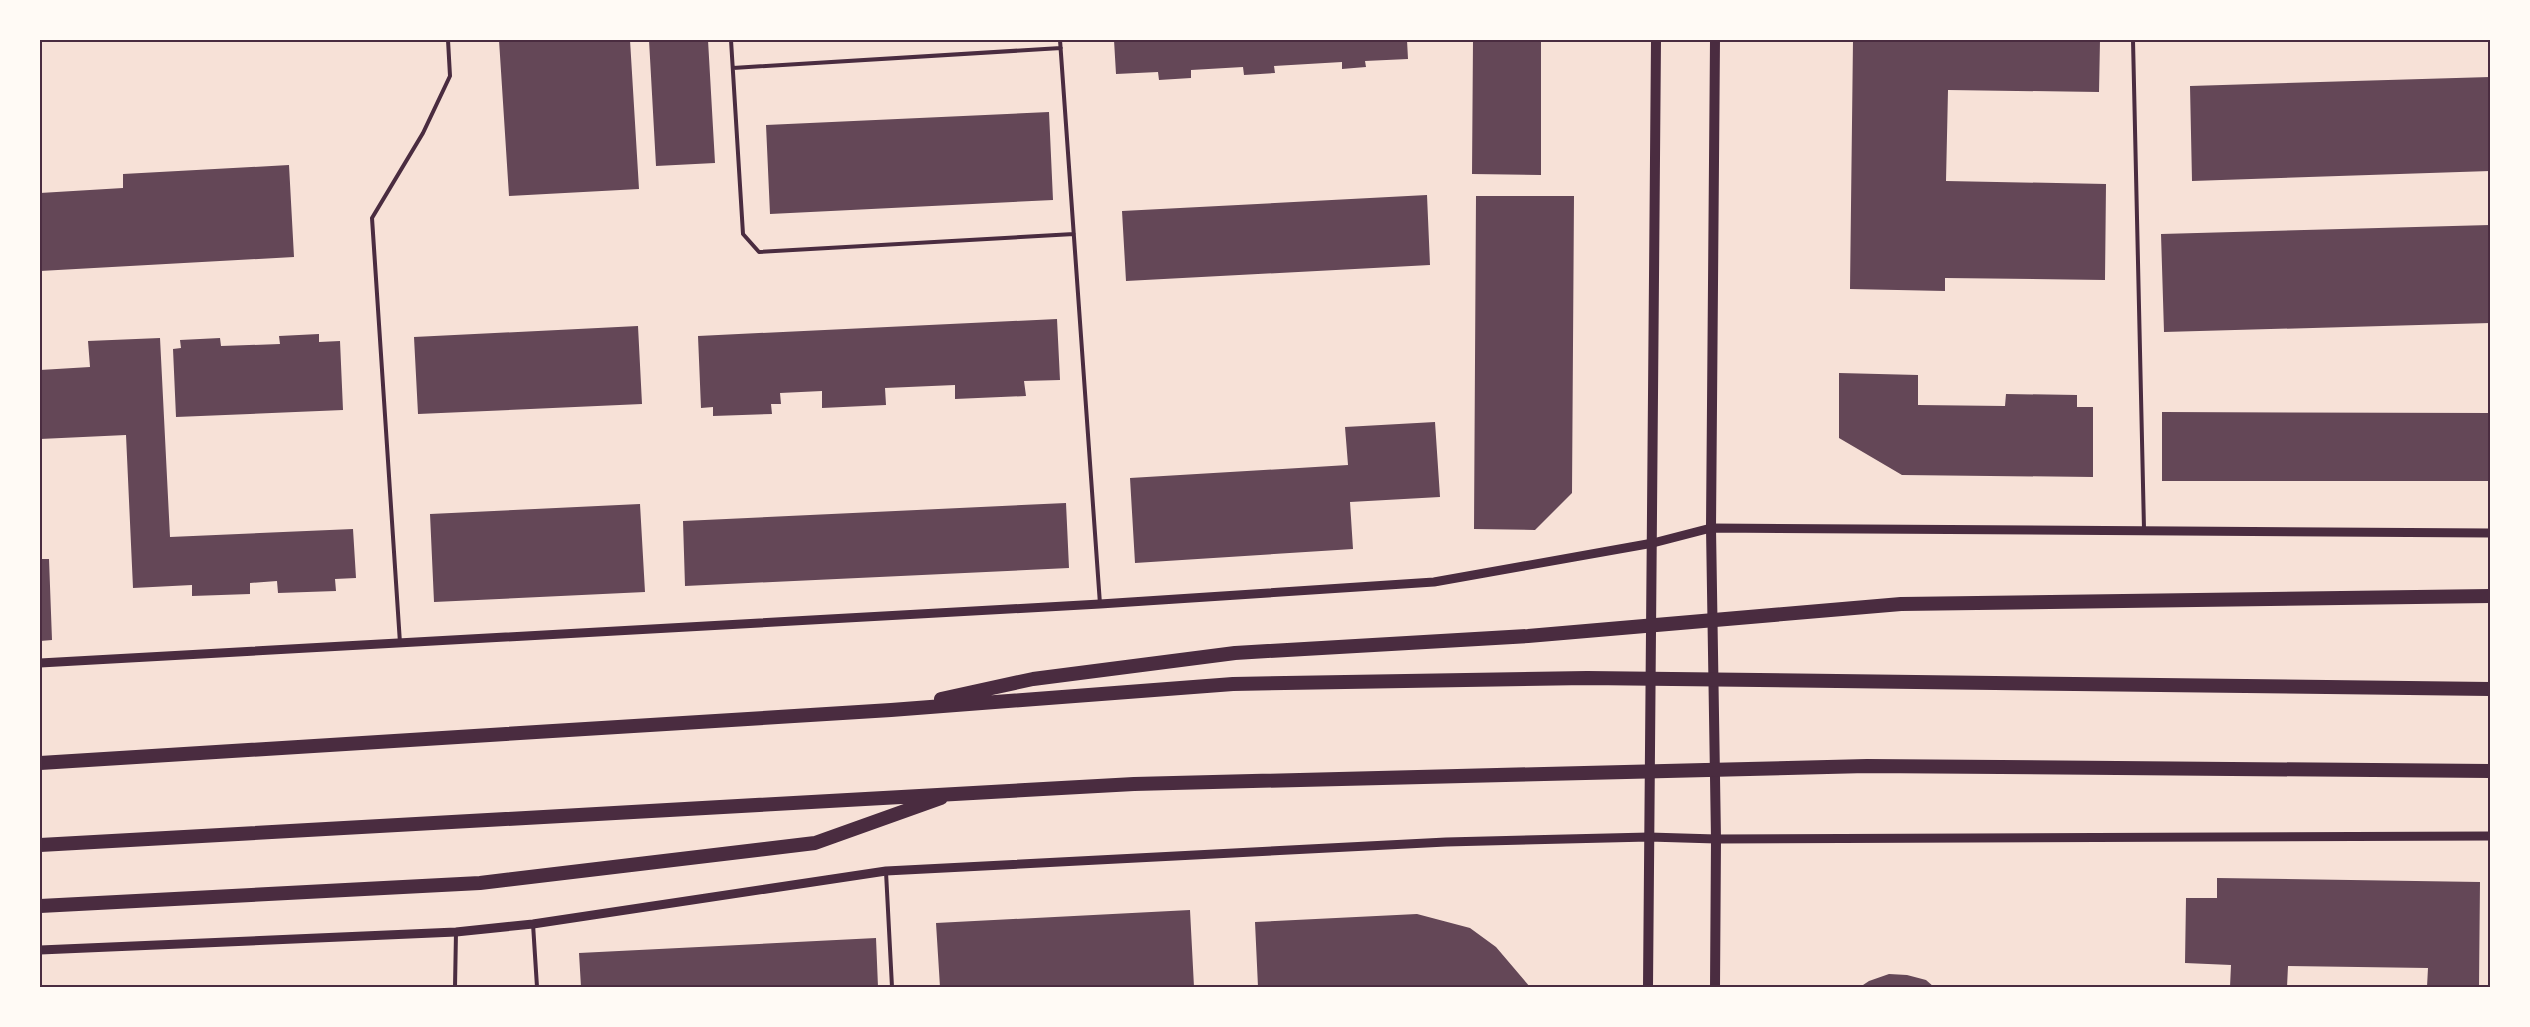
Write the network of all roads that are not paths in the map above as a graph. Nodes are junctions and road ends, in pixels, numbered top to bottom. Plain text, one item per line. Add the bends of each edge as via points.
1 (448, 40) edge
2 (731, 40) edge
3 (1060, 40) edge
4 (1656, 40) edge
5 (1715, 40) edge
6 (2133, 40) edge
7 (1061, 48) junction
8 (733, 68) junction
9 (1074, 234) junction
10 (1711, 528) junction
11 (2144, 529) junction
12 (2490, 532) edge
13 (1653, 543) junction
14 (2490, 596) edge
15 (1100, 604) junction
16 (400, 643) junction
17 (40, 663) edge
18 (2490, 689) edge
19 (891, 710) junction
20 (40, 763) edge
21 (2490, 771) edge
22 (955, 793) junction
23 (2490, 836) edge
24 (1649, 837) junction
25 (1716, 839) junction
26 (40, 845) edge
27 (886, 871) junction
28 (40, 906) edge
29 (533, 924) junction
30 (456, 932) junction
31 (40, 950) edge
32 (455, 987) edge
33 (537, 987) edge
34 (892, 987) edge
35 (1648, 987) edge
36 (1715, 987) edge

1 - 16 lane via 450,76 423,133 372,218
2 - 8 lane
3 - 7 lane
4 - 13 main road
5 - 10 main road
6 - 11 lane
7 - 8 lane
7 - 9 lane
8 - 9 lane via 743,234 759,252
9 - 15 lane
10 - 11 street
10 - 13 street
10 - 25 main road
11 - 12 street
13 - 15 street via 1434,582
13 - 24 main road
14 - 19 highway via 1901,604 1528,636 1235,653 1033,679
15 - 16 street
16 - 17 street
18 - 19 highway via 1577,678 1233,684
19 - 20 highway
21 - 22 highway via 1867,766 1134,784
22 - 26 highway
22 - 28 highway via 815,843 480,883
23 - 25 street
24 - 25 street
24 - 27 street via 1446,842
24 - 35 main road
25 - 36 main road
27 - 29 street
27 - 34 lane
29 - 30 street
29 - 33 lane
30 - 31 street
30 - 32 lane

